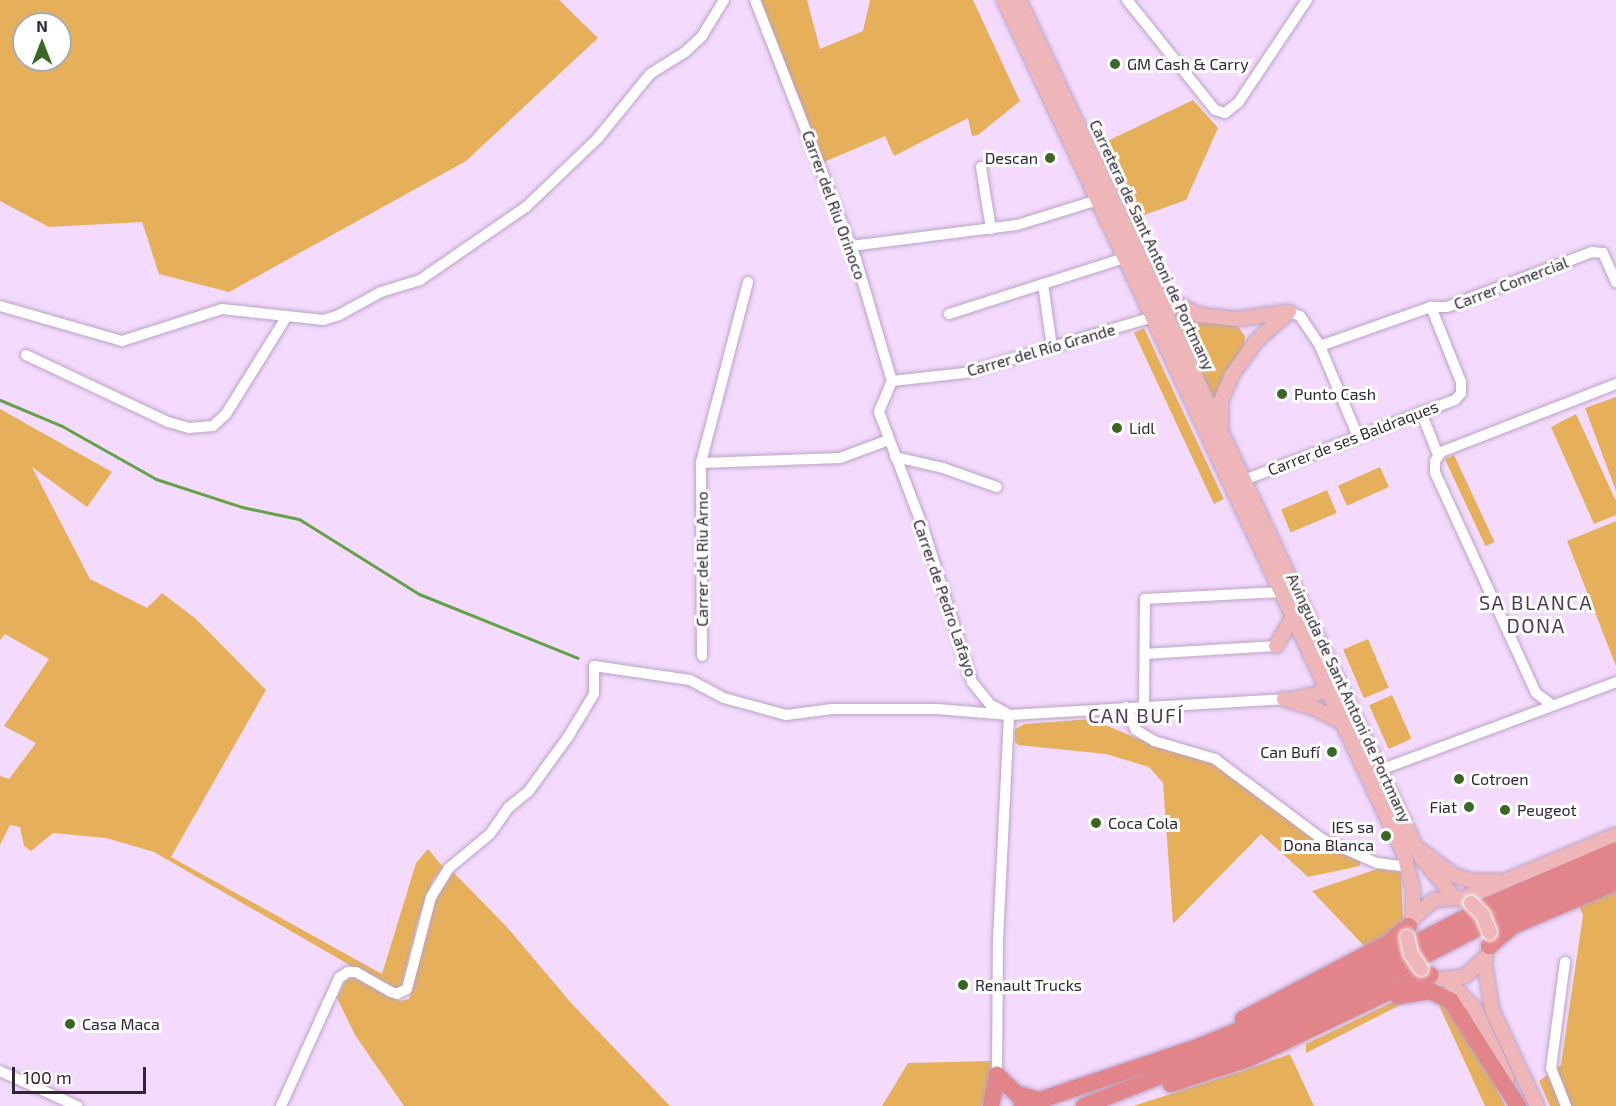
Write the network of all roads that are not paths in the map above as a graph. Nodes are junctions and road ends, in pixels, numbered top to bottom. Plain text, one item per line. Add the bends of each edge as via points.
1 (724, 0) edge
2 (755, 0) edge
3 (1004, 0) edge
4 (1018, 0) edge
5 (1127, 0) edge
6 (1307, 0) edge
7 (981, 167) dead end
8 (1098, 200) junction
9 (991, 229) junction
10 (851, 246) junction
11 (1125, 258) junction
12 (748, 282) dead end
13 (1616, 282) edge
14 (1043, 284) junction
15 (1155, 293) junction
16 (0, 306) edge
17 (1431, 307) junction
18 (1289, 312) junction
19 (950, 314) dead end
20 (287, 316) junction
21 (1153, 317) junction
22 (1238, 320) junction
23 (1320, 346) junction
24 (1052, 347) junction
25 (1248, 354) junction
26 (26, 355) dead end
27 (892, 381) junction
28 (1616, 384) edge
29 (1422, 412) junction
30 (1221, 431) junction
31 (1358, 437) junction
32 (889, 440) junction
33 (1438, 455) junction
34 (895, 457) junction
35 (701, 463) junction
36 (1244, 480) junction
37 (997, 487) dead end
38 (1237, 499) joint
39 (1255, 505) joint
40 (1281, 592) junction
41 (1293, 617) junction
42 (1276, 646) junction
43 (1306, 646) junction
44 (1145, 654) junction
45 (702, 656) dead end
46 (1616, 682) edge
47 (1326, 687) junction
48 (1536, 693) junction
49 (1284, 699) junction
50 (1552, 705) junction
51 (1143, 706) junction
52 (1126, 707) junction
53 (1530, 713) junction
54 (1009, 715) junction
55 (1342, 723) junction
56 (1380, 770) junction
57 (1616, 835) edge
58 (1414, 843) junction
59 (1616, 850) edge
60 (1616, 866) edge
61 (1409, 867) junction
62 (1507, 880) junction
63 (1616, 882) edge
64 (1462, 900) junction
65 (1410, 926) junction
66 (1488, 946) junction
67 (1565, 962) dead end
68 (1432, 974) junction
69 (1198, 1047) junction
70 (1248, 1059) junction
71 (0, 1071) edge
72 (997, 1075) junction
73 (1039, 1100) junction
74 (1088, 1105) edge
75 (77, 1106) edge
76 (281, 1106) edge
77 (991, 1106) edge
78 (1023, 1106) edge
79 (1519, 1106) edge
80 (1537, 1106) edge
81 (1566, 1106) edge

1 - 20 street via 702,36 650,74 598,138 526,207 420,280 381,292 323,320
2 - 10 street, Carrer del Riu Orinoco
3 - 8 main road, Carretera de Sant Antoni de Portmany
4 - 15 main road, Carretera de Sant Antoni de Portmany
5 - 6 street via 1215,110 1225,113 1238,103
7 - 9 street
8 - 9 street
8 - 11 main road, Carretera de Sant Antoni de Portmany
9 - 10 street
10 - 27 street, Carrer del Riu Orinoco
11 - 14 street
11 - 21 main road, Carretera de Sant Antoni de Portmany
12 - 35 street, Carrer del Riu Arno
13 - 17 street, Carrer Comercial via 1603,253 1592,252 1447,307
14 - 19 street
14 - 24 street
15 - 22 main road via 1188,313
15 - 30 main road, Carretera de Sant Antoni de Portmany
16 - 20 street via 122,341 222,309
17 - 23 street, Carrer Comercial
17 - 29 street, Carrer de ses Baldraques via 1461,382 1461,393 1455,400
18 - 22 main road
18 - 23 street via 1300,316
18 - 25 main road via 1257,340
20 - 26 street via 226,414 213,426 189,428 168,422
21 - 24 street, Carrer del Río Grande
21 - 38 main road, Carretera de Sant Antoni de Portmany
22 - 25 main road via 1249,336
23 - 31 street
24 - 27 street, Carrer del Río Grande via 965,373
25 - 30 main road via 1225,388
27 - 32 street, Carrer de Pedro Lafayo via 879,412
28 - 33 street
29 - 31 street, Carrer de ses Baldraques
29 - 33 street
30 - 36 main road, Carretera de Sant Antoni de Portmany
31 - 36 street, Carrer de ses Baldraques
32 - 34 street, Carrer de Pedro Lafayo
32 - 35 street via 840,458
33 - 48 street via 1435,471
34 - 37 street
34 - 54 street, Carrer de Pedro Lafayo via 925,533 972,682 990,704
35 - 45 street, Carrer del Riu Arno
36 - 39 main road, Carretera de Sant Antoni de Portmany
38 - 40 main road, Avinguda de Sant Antoni de Portmany
39 - 56 main road, Avinguda de Sant Antoni de Portmany
40 - 41 main road, Avinguda de Sant Antoni de Portmany
40 - 44 street via 1145,599
41 - 42 main road
41 - 43 main road, Avinguda de Sant Antoni de Portmany
42 - 43 main road
42 - 44 street
43 - 47 main road, Avinguda de Sant Antoni de Portmany
44 - 51 street
46 - 50 street
47 - 49 main road via 1309,697
47 - 55 main road, Avinguda de Sant Antoni de Portmany
48 - 50 street
48 - 53 street
49 - 51 street
49 - 55 main road via 1314,708
50 - 53 street
51 - 52 street
52 - 54 street
52 - 61 street via 1136,730 1154,741 1215,759 1322,839 1377,863
53 - 56 street
54 - 72 street via 998,940
54 - 76 street via 937,709 770,713 690,680 594,666 594,694 568,737 528,792 508,808 490,834 449,868 431,897 406,989 397,994 391,992 356,972 339,978
55 - 61 main road, Avinguda de Sant Antoni de Portmany
56 - 58 main road, Avinguda de Sant Antoni de Portmany
57 - 62 main road
58 - 62 main road via 1455,876 1487,882
58 - 64 main road, Avinguda de Sant Antoni de Portmany via 1427,868
59 - 69 highway via 1489,905 1319,995
60 - 74 highway via 1497,918 1286,1027
61 - 65 main road, Avinguda de Sant Antoni de Portmany
62 - 64 main road
63 - 66 highway via 1513,926
64 - 65 main road via 1434,900
64 - 66 main road, bridge via 1483,915
65 - 68 main road, bridge via 1411,954
65 - 69 highway via 1388,943 1218,1032
66 - 68 main road via 1465,976
66 - 80 main road via 1492,1010
67 - 81 street via 1551,1068
68 - 70 highway
68 - 79 main road via 1475,1009
69 - 73 highway
70 - 74 highway via 1110,1102
70 - 79 highway via 1308,1040 1407,992 1430,991 1458,1008
71 - 75 street
72 - 73 highway via 1017,1094
72 - 77 highway
73 - 78 highway

